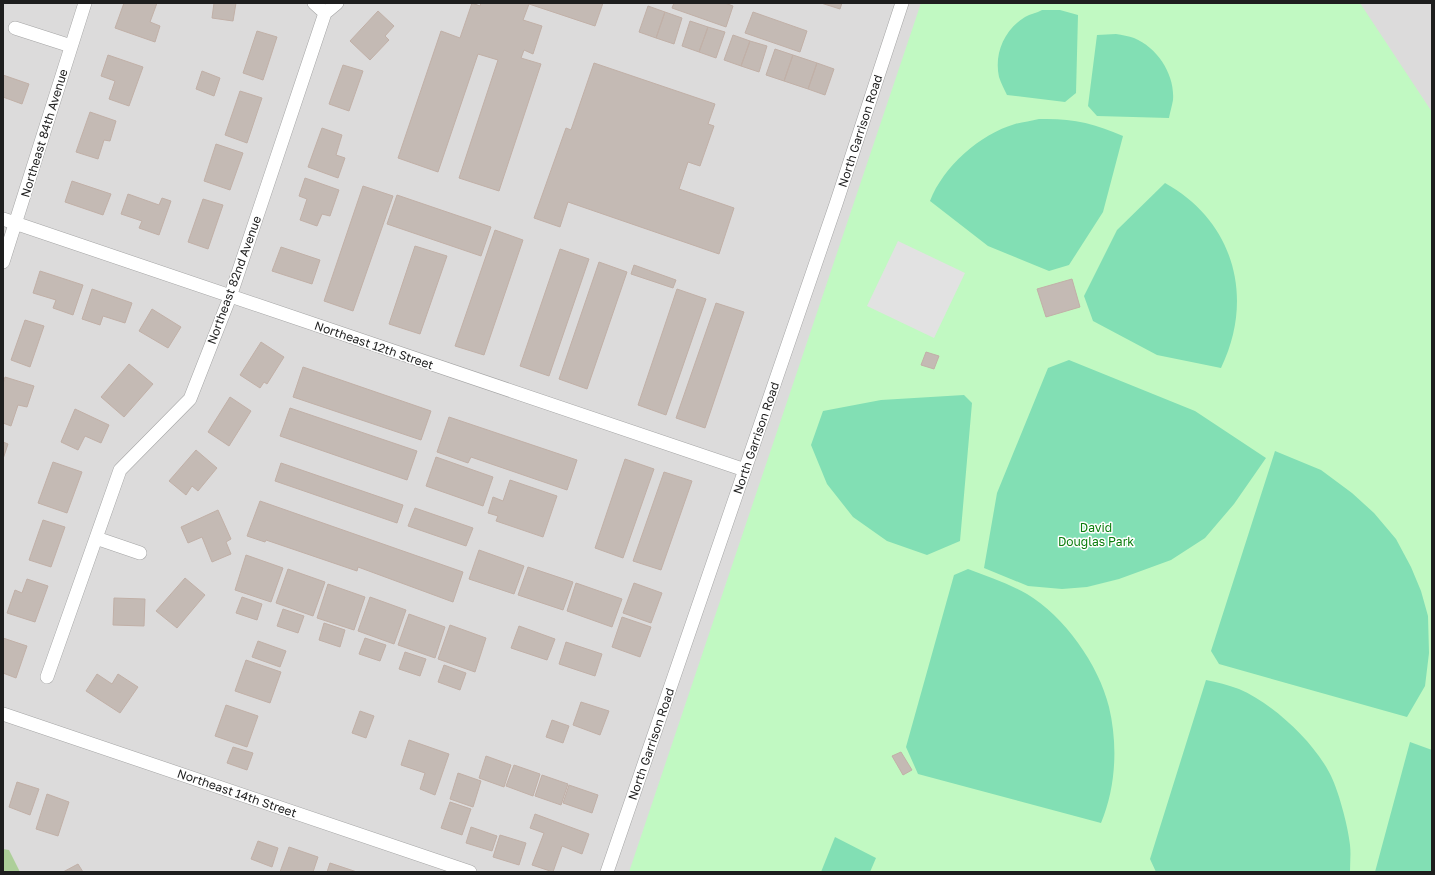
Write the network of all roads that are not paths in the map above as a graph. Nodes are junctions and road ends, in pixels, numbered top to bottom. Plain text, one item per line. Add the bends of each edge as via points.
1 (85, 3) edge
2 (314, 3) edge
3 (337, 3) edge
4 (902, 3) edge
5 (325, 13) junction
6 (15, 28) dead end
7 (71, 46) junction
8 (9, 222) edge
9 (3, 262) edge
10 (230, 297) junction
11 (745, 470) junction
12 (96, 538) junction
13 (140, 553) dead end
14 (47, 677) dead end
15 (3, 714) edge
16 (470, 872) edge
17 (607, 872) edge

1 - 7 street, Northeast 84th Avenue
2 - 5 street
3 - 5 street
4 - 11 street, North Garrison Road
5 - 10 street, Northeast 82nd Avenue
6 - 7 street
7 - 8 street, Northeast 84th Avenue
8 - 9 street, Northeast 84th Avenue
8 - 10 street, Northeast 12th Street
10 - 11 street, Northeast 12th Street
10 - 12 street, Northeast 82nd Avenue via 190,399 120,470
11 - 17 street, North Garrison Road
12 - 13 street
12 - 14 street, Northeast 82nd Avenue
15 - 16 street, Northeast 14th Street

